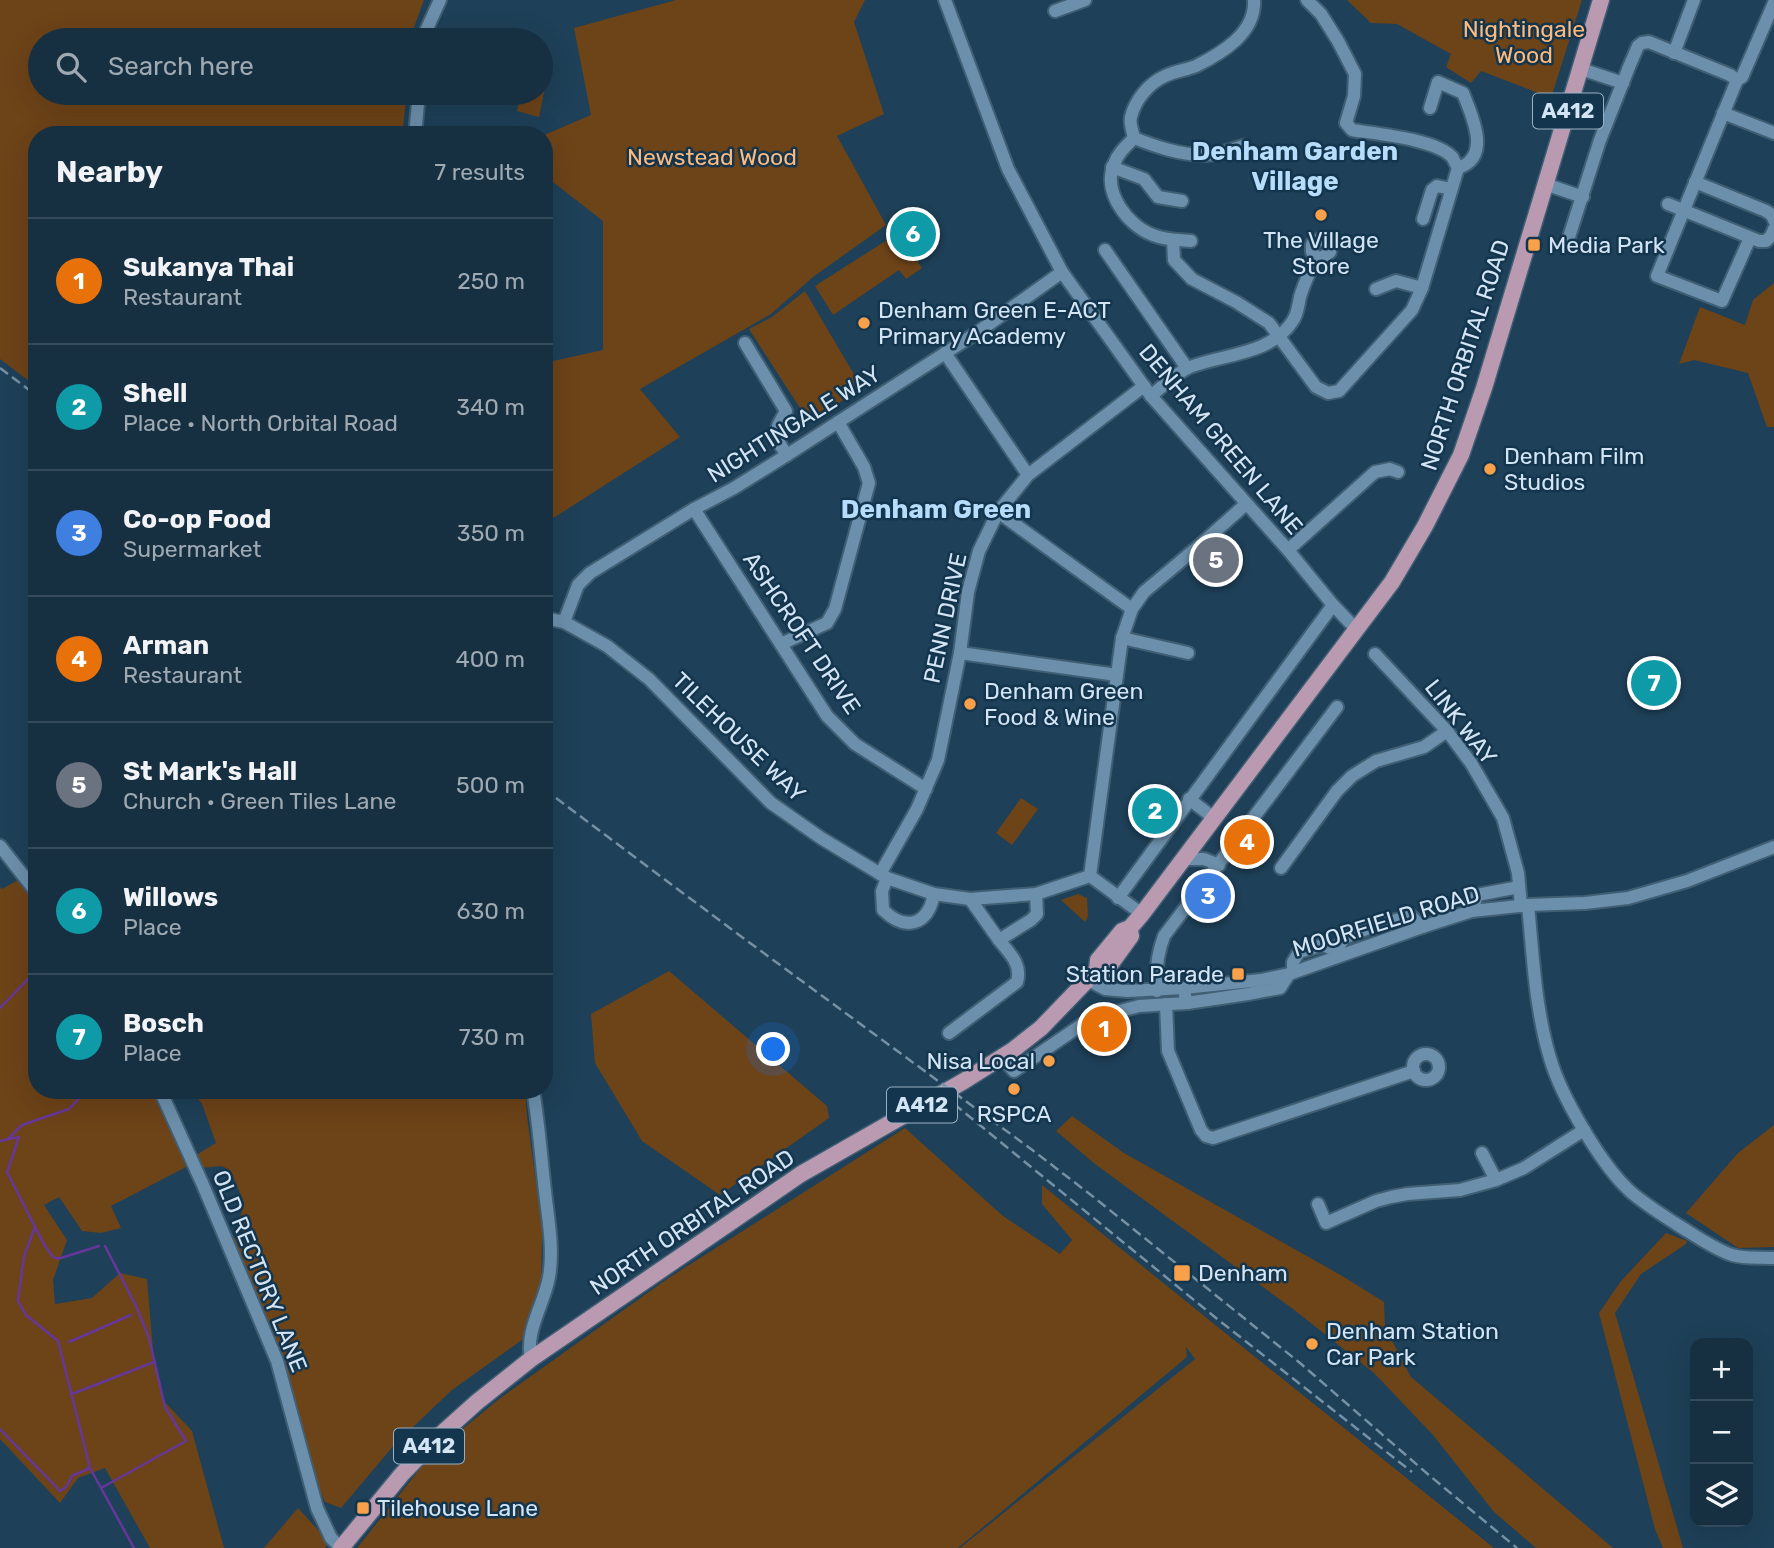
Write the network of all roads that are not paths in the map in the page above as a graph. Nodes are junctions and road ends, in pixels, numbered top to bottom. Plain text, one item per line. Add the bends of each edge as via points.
1 (440, 0) edge
2 (945, 0) edge
3 (1085, 0) edge
4 (1254, 0) edge
5 (1307, 0) edge
6 (1601, 0) edge
7 (1694, 0) edge
8 (1774, 3) edge
9 (1055, 11) dead end
10 (427, 28) edge
11 (1674, 53) junction
12 (1580, 69) junction
13 (1737, 80) junction
14 (1623, 83) junction
15 (418, 105) edge
16 (1430, 108) dead end
17 (1723, 113) junction
18 (416, 126) edge
19 (1774, 133) edge
20 (1134, 138) junction
21 (1243, 146) dead end
22 (1112, 167) junction
23 (1458, 168) junction
24 (1695, 182) junction
25 (1545, 184) junction
26 (1451, 189) junction
27 (1583, 197) junction
28 (1182, 201) dead end
29 (1668, 204) dead end
30 (1683, 210) junction
31 (1423, 219) dead end
32 (1774, 220) edge
33 (1774, 229) edge
34 (1569, 237) dead end
35 (1751, 237) junction
36 (1173, 240) junction
37 (1191, 241) dead end
38 (1105, 250) dead end
39 (1316, 257) dead end
40 (1062, 272) junction
41 (1422, 288) junction
42 (1376, 289) dead end
43 (1278, 337) junction
44 (746, 342) dead end
45 (945, 353) junction
46 (1187, 368) junction
47 (1148, 391) junction
48 (838, 422) junction
49 (787, 455) junction
50 (1398, 472) dead end
51 (1028, 475) junction
52 (1246, 503) junction
53 (694, 509) junction
54 (998, 512) junction
55 (1288, 550) junction
56 (1333, 605) junction
57 (1132, 609) junction
58 (553, 620) edge
59 (564, 622) junction
60 (1356, 629) junction
61 (1122, 638) junction
62 (781, 644) junction
63 (960, 653) junction
64 (1188, 653) dead end
65 (1375, 654) dead end
66 (1117, 675) junction
67 (1337, 707) dead end
68 (1447, 731) junction
69 (926, 789) junction
70 (1189, 799) junction
71 (1214, 818) junction
72 (0, 846) edge
73 (1774, 846) edge
74 (1183, 859) junction
75 (1219, 865) junction
76 (1281, 868) dead end
77 (883, 876) junction
78 (1090, 876) junction
79 (28, 881) edge
80 (1519, 887) junction
81 (934, 894) junction
82 (1036, 894) junction
83 (1118, 898) junction
84 (970, 899) junction
85 (1524, 906) junction
86 (1472, 911) junction
87 (1142, 914) junction
88 (999, 940) junction
89 (1291, 973) junction
90 (1093, 975) junction
91 (1184, 989) junction
92 (1157, 991) junction
93 (1187, 1003) junction
94 (1166, 1004) junction
95 (949, 1033) dead end
96 (1002, 1057) junction
97 (1414, 1071) dead end
98 (164, 1099) edge
99 (534, 1099) edge
100 (1584, 1130) junction
101 (1482, 1153) dead end
102 (1496, 1180) junction
103 (1318, 1204) dead end
104 (1774, 1258) edge
105 (531, 1359) junction
106 (341, 1548) edge

1 - 10 street
2 - 40 street, DENHAM GREEN LANE via 1008,169
3 - 9 street
4 - 20 street via 1255,9 1244,33 1227,48 1195,66 1163,76 1141,94 1129,119
5 - 23 street via 1338,41 1355,74 1346,123 1352,130 1442,149
6 - 12 main road, NORTH ORBITAL ROAD / A412
7 - 11 street
8 - 13 street
11 - 13 street
11 - 14 street via 1642,43
12 - 14 street
12 - 25 main road, NORTH ORBITAL ROAD / A412
13 - 17 street
14 - 27 street
15 - 18 street
16 - 23 street via 1438,82 1463,93 1478,140 1474,158
17 - 19 street
17 - 24 street
20 - 21 street via 1164,149 1205,155
20 - 22 street
22 - 28 street via 1144,179 1158,197
22 - 36 street via 1117,204 1131,223
23 - 26 street
24 - 30 street
24 - 32 street via 1766,211
25 - 27 street
25 - 60 main road, NORTH ORBITAL ROAD / A412 via 1461,455 1392,582
26 - 31 street via 1437,186 1432,190
26 - 41 street
27 - 34 street
29 - 30 street
30 - 35 street
30 - 35 street via 1657,276 1722,301
33 - 35 street via 1766,241
36 - 37 street
36 - 43 street via 1174,260 1192,279 1257,314
38 - 46 street
39 - 43 street via 1298,312
40 - 45 street, NIGHTINGALE WAY
40 - 47 street, DENHAM GREEN LANE
41 - 42 street via 1396,281
41 - 43 street via 1412,310 1339,391 1328,393 1316,387
43 - 46 street via 1255,349
44 - 49 street via 786,411 776,428 776,440
45 - 48 street, NIGHTINGALE WAY
45 - 51 street
46 - 47 street, PENN DRIVE
47 - 51 street, PENN DRIVE
47 - 52 street, DENHAM GREEN LANE
48 - 49 street, NIGHTINGALE WAY
48 - 62 street via 869,483 835,609 827,623
49 - 53 street, NIGHTINGALE WAY
50 - 55 street via 1375,472
51 - 54 street, PENN DRIVE
52 - 55 street, DENHAM GREEN LANE
52 - 57 street via 1144,592
53 - 59 street, NIGHTINGALE WAY via 590,573 579,585
53 - 62 street, ASHCROFT DRIVE
54 - 57 street
54 - 63 street, PENN DRIVE via 979,551
55 - 56 street, DENHAM GREEN LANE
56 - 60 street, DENHAM GREEN LANE
56 - 70 street
57 - 61 street
58 - 59 street, TILEHOUSE WAY
59 - 77 street, TILEHOUSE WAY via 607,646 649,679 771,803
60 - 71 main road, NORTH ORBITAL ROAD / A412
61 - 64 street
61 - 66 street
62 - 69 street, ASHCROFT DRIVE via 827,716 855,744
63 - 66 street
63 - 69 street, PENN DRIVE via 938,760
65 - 68 street, LINK WAY
66 - 78 street
67 - 75 street
68 - 76 street via 1424,747 1376,761 1352,776
68 - 80 street, LINK WAY via 1503,818
69 - 77 street, PENN DRIVE
70 - 71 street
70 - 83 street
71 - 74 main road, NORTH ORBITAL ROAD / A412
72 - 79 street
73 - 85 street, MOORFIELD ROAD via 1687,881 1628,898
74 - 75 street
74 - 87 main road, NORTH ORBITAL ROAD / A412
75 - 92 street via 1164,936 1156,958
77 - 81 street, TILEHOUSE WAY
77 - 81 street via 883,910 900,923 926,915
78 - 82 street, TILEHOUSE WAY
78 - 83 street
80 - 85 street, LINK WAY
80 - 86 street via 1477,895
81 - 84 street, TILEHOUSE WAY
82 - 84 street, TILEHOUSE WAY
82 - 88 street via 1037,914
83 - 87 street
84 - 88 street
85 - 86 street, MOORFIELD ROAD
85 - 100 street, LINK WAY via 1550,1057
86 - 89 street, MOORFIELD ROAD via 1339,952
87 - 90 main road, NORTH ORBITAL ROAD / A412 via 1107,969
88 - 95 street via 1016,960 1017,982
89 - 91 street, MOORFIELD ROAD
89 - 93 street via 1280,988
90 - 92 street, MOORFIELD ROAD via 1101,987 1115,991
90 - 96 main road, NORTH ORBITAL ROAD / A412 via 1041,1028
91 - 92 street, MOORFIELD ROAD
91 - 93 street
93 - 94 street
94 - 96 street via 1090,1019 1014,1071
94 - 97 street via 1168,1051 1201,1130 1213,1139
96 - 105 main road, NORTH ORBITAL ROAD / A412 via 801,1174
98 - 106 street, OLD RECTORY LANE via 277,1361 324,1528
99 - 105 street via 550,1257 549,1277 529,1338
100 - 102 street
100 - 104 street, LINK WAY via 1630,1192 1661,1215 1732,1255
101 - 102 street
102 - 103 street via 1391,1197 1326,1223
105 - 106 main road, NORTH ORBITAL ROAD / A412 via 438,1437

